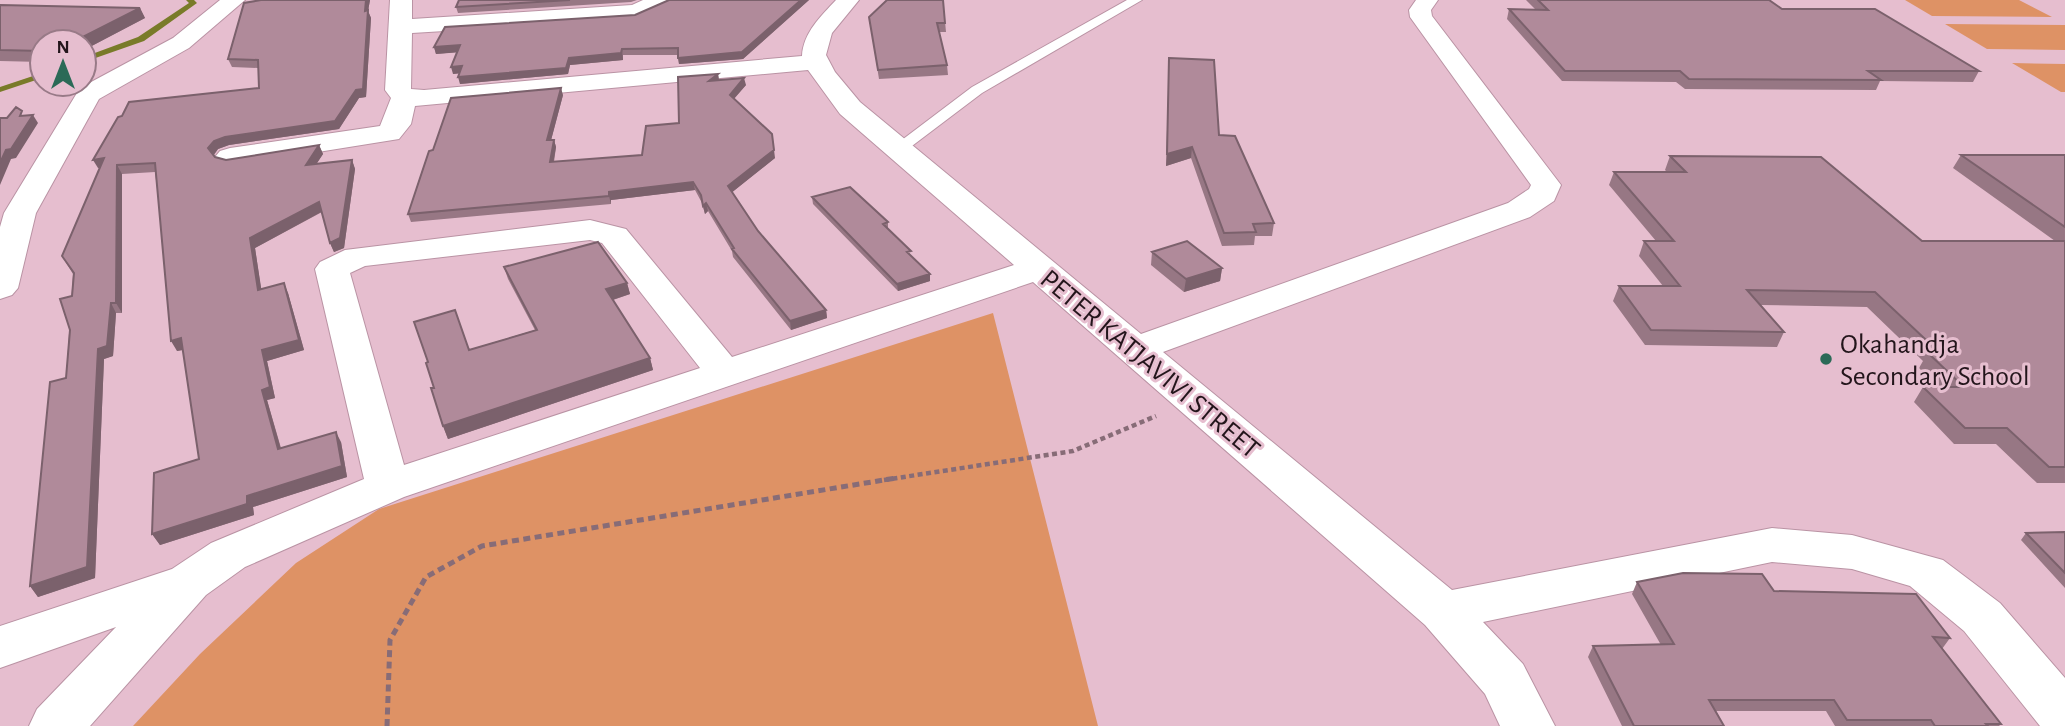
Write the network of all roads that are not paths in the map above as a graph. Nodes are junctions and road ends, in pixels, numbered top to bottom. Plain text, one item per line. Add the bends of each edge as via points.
1 (234, 0) edge
2 (401, 0) edge
3 (661, 0) edge
4 (848, 0) edge
5 (1136, 0) edge
6 (1427, 0) edge
7 (402, 27) junction
8 (814, 62) junction
9 (404, 97) junction
10 (898, 149) junction
11 (230, 157) edge
12 (1039, 268) junction
13 (0, 288) edge
14 (1136, 349) junction
15 (724, 373) junction
16 (388, 486) junction
17 (189, 582) junction
18 (1443, 611) junction
19 (0, 647) edge
20 (2065, 717) edge
21 (56, 726) edge
22 (1528, 726) edge

1 - 13 street via 181,43 89,94 20,213
2 - 7 street
3 - 7 street via 636,12
4 - 8 street via 814,43
5 - 10 lane via 977,90
6 - 14 street via 1421,17 1546,185 1543,194 1520,210
7 - 9 street via 398,90
8 - 9 street
8 - 10 street, PETER KATJAVIVI STREET via 850,108
9 - 11 street via 397,124 389,133
10 - 12 street, PETER KATJAVIVI STREET
12 - 14 street, PETER KATJAVIVI STREET
12 - 15 street
14 - 18 street, PETER KATJAVIVI STREET
15 - 16 street
15 - 16 street via 614,236 603,231 357,257 332,269
16 - 17 street via 228,555
17 - 19 street
17 - 21 street
18 - 20 street via 1772,545 1852,552 1926,573 1982,617
18 - 22 street, PETER KATJAVIVI STREET via 1504,678

